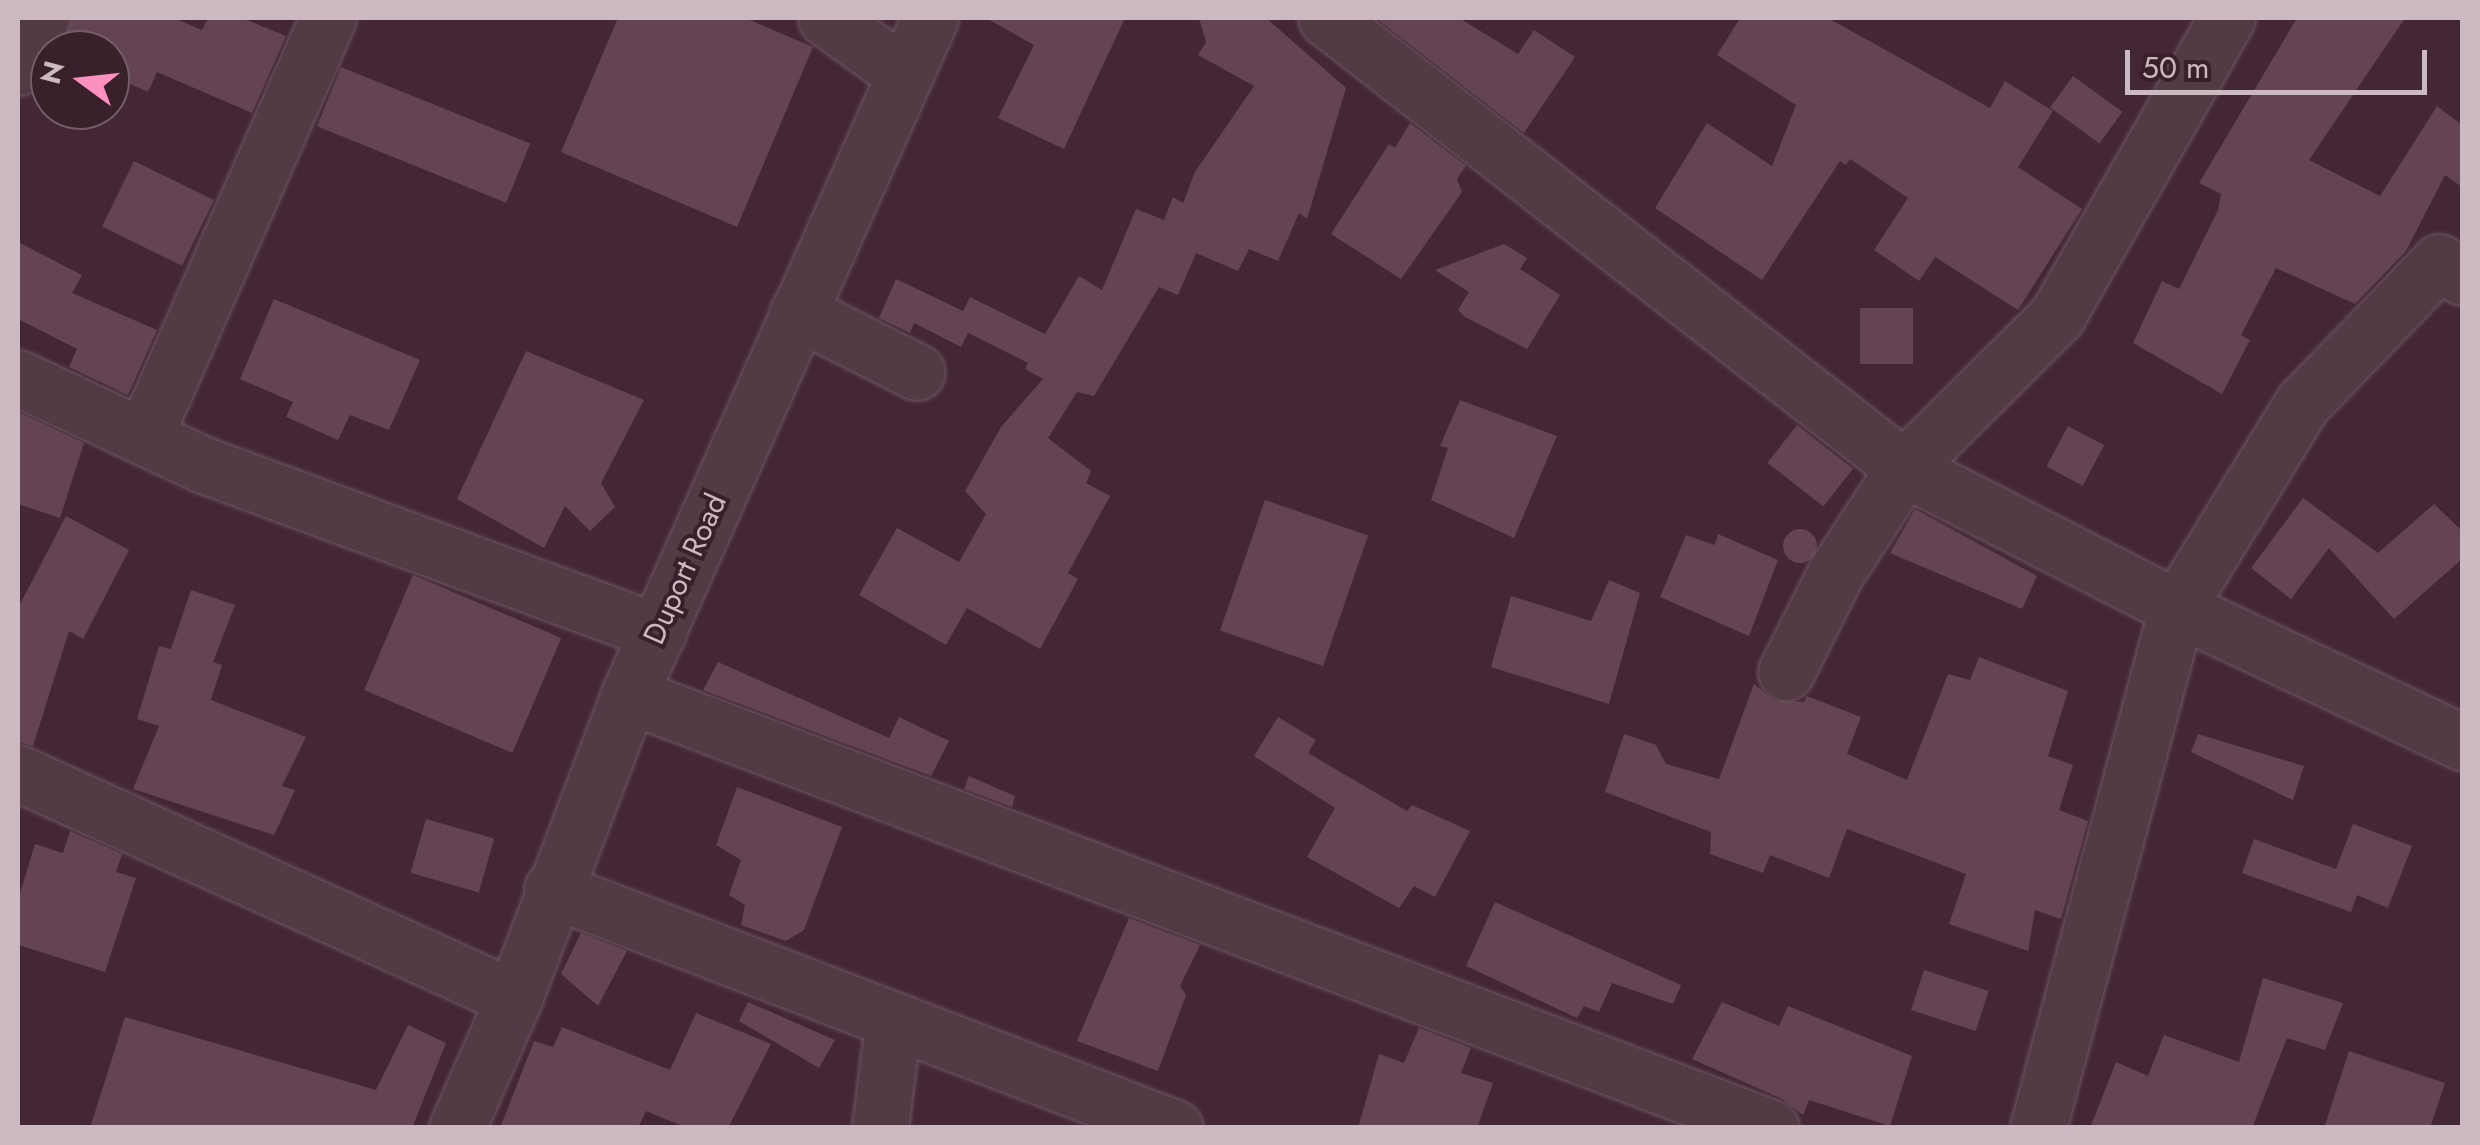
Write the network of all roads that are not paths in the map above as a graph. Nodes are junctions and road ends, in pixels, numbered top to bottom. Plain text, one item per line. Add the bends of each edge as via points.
1 (42, 18) edge
2 (328, 18) edge
3 (826, 18) edge
4 (930, 18) edge
5 (1326, 18) edge
6 (2228, 18) edge
7 (18, 68) edge
8 (904, 74) junction
9 (2462, 277) edge
10 (798, 312) junction
11 (917, 372) dead end
12 (18, 378) edge
13 (144, 437) junction
14 (1904, 468) junction
15 (2177, 608) junction
16 (658, 632) junction
17 (1786, 672) dead end
18 (629, 695) junction
19 (2462, 742) edge
20 (18, 773) edge
21 (552, 888) junction
22 (514, 998) junction
23 (893, 1024) junction
24 (457, 1128) edge
25 (880, 1128) edge
26 (1175, 1128) edge
27 (1771, 1128) edge
28 (2038, 1128) edge

1 - 7 street
2 - 13 street
3 - 8 street
4 - 8 street, Duport Road
5 - 14 street
6 - 14 street via 2057,316
8 - 10 street, Duport Road
9 - 15 street via 2440,262 2302,404
10 - 11 street
10 - 16 street, Duport Road
12 - 13 street
13 - 16 street via 204,466
14 - 15 street
14 - 17 street via 1835,574
15 - 19 street
15 - 28 street
16 - 18 street, Duport Road
18 - 21 street, Duport Road
18 - 27 street
20 - 22 street
21 - 22 street, Duport Road
21 - 23 street
22 - 24 street, Duport Road
23 - 25 street
23 - 26 street

